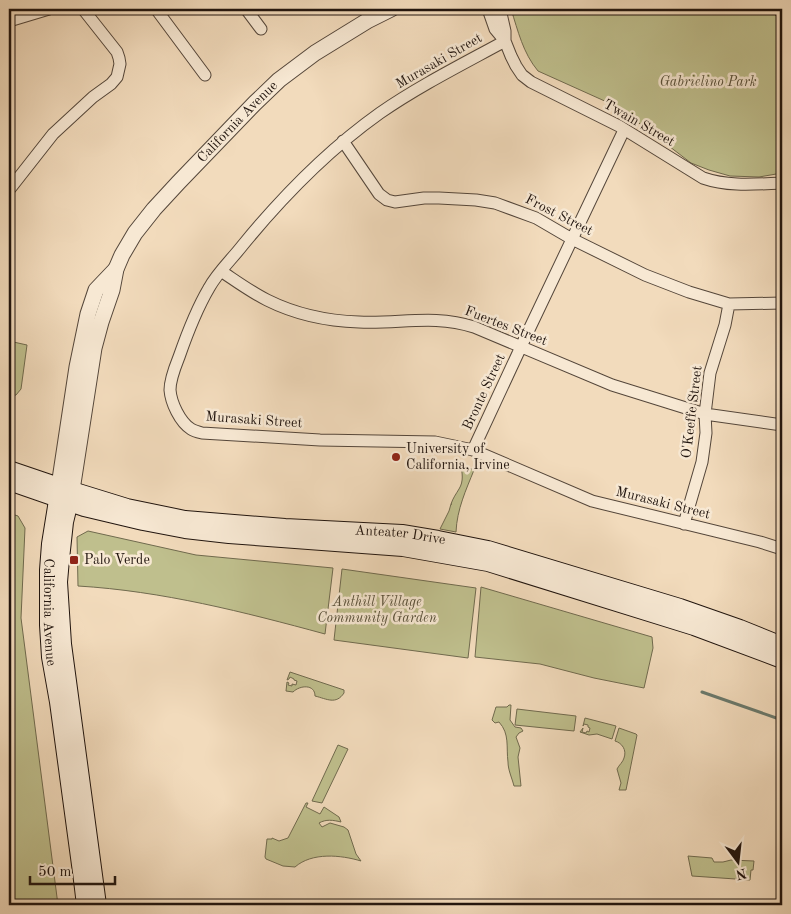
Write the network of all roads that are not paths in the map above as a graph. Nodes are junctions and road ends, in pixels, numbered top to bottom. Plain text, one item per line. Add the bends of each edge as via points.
1 (48, 9) edge
2 (83, 9) edge
3 (156, 9) edge
4 (246, 9) edge
5 (391, 9) edge
6 (488, 9) edge
7 (500, 9) edge
8 (9, 21) edge
9 (261, 29) dead end
10 (505, 41) junction
11 (205, 76) dead end
12 (624, 130) junction
13 (343, 141) junction
14 (782, 183) edge
15 (9, 187) edge
16 (572, 239) junction
17 (221, 271) junction
18 (782, 303) edge
19 (729, 304) junction
20 (521, 347) junction
21 (705, 414) junction
22 (782, 425) edge
23 (474, 450) junction
24 (9, 469) edge
25 (9, 482) edge
26 (65, 495) junction
27 (684, 524) junction
28 (782, 549) edge
29 (671, 621) junction
30 (782, 645) edge
31 (782, 652) edge
32 (782, 660) edge
33 (85, 905) edge
34 (98, 905) edge

1 - 8 street
2 - 15 street via 116,52 120,64 117,76 53,134
3 - 11 street
4 - 9 street
5 - 26 street, California Avenue via 315,53 279,80 154,210 135,233 116,269 96,290 77,367
6 - 10 street, Twain Street via 495,29
7 - 10 street, Twain Street
10 - 12 street, Twain Street via 516,66 531,82
10 - 13 street, Murasaki Street via 432,81
12 - 14 street, Twain Street via 703,178 739,184
12 - 16 street, Bronte Street
13 - 16 street, Frost Street via 379,194 387,200 454,198 495,203 536,218
13 - 17 street, Murasaki Street via 268,214
16 - 19 street, Frost Street via 652,278
16 - 20 street, Bronte Street
17 - 20 street, Fuertes Street via 265,299 317,318 360,322 447,320 474,326
17 - 23 street, Murasaki Street via 198,308 170,389 173,403 185,424 192,429 202,433 310,439 436,442
18 - 19 street, Frost Street
19 - 21 street, O'Keeffe Street via 710,373
20 - 21 street, Fuertes Street via 612,384
20 - 23 street, Bronte Street
21 - 22 street, Fuertes Street
21 - 27 street, O'Keeffe Street via 702,462
23 - 27 street, Murasaki Street via 592,501
24 - 26 main road, Anteater Drive
25 - 26 main road, Anteater Drive
26 - 29 main road, Anteater Drive via 84,508 207,533 403,548 488,563
26 - 30 main road, Anteater Drive via 186,519 402,533 488,549 680,607
26 - 33 main road, California Avenue via 50,544 47,591 50,657
26 - 34 main road, California Avenue via 60,574 63,644
27 - 28 street, Murasaki Street
29 - 31 main road via 685,619
29 - 32 main road, Anteater Drive

